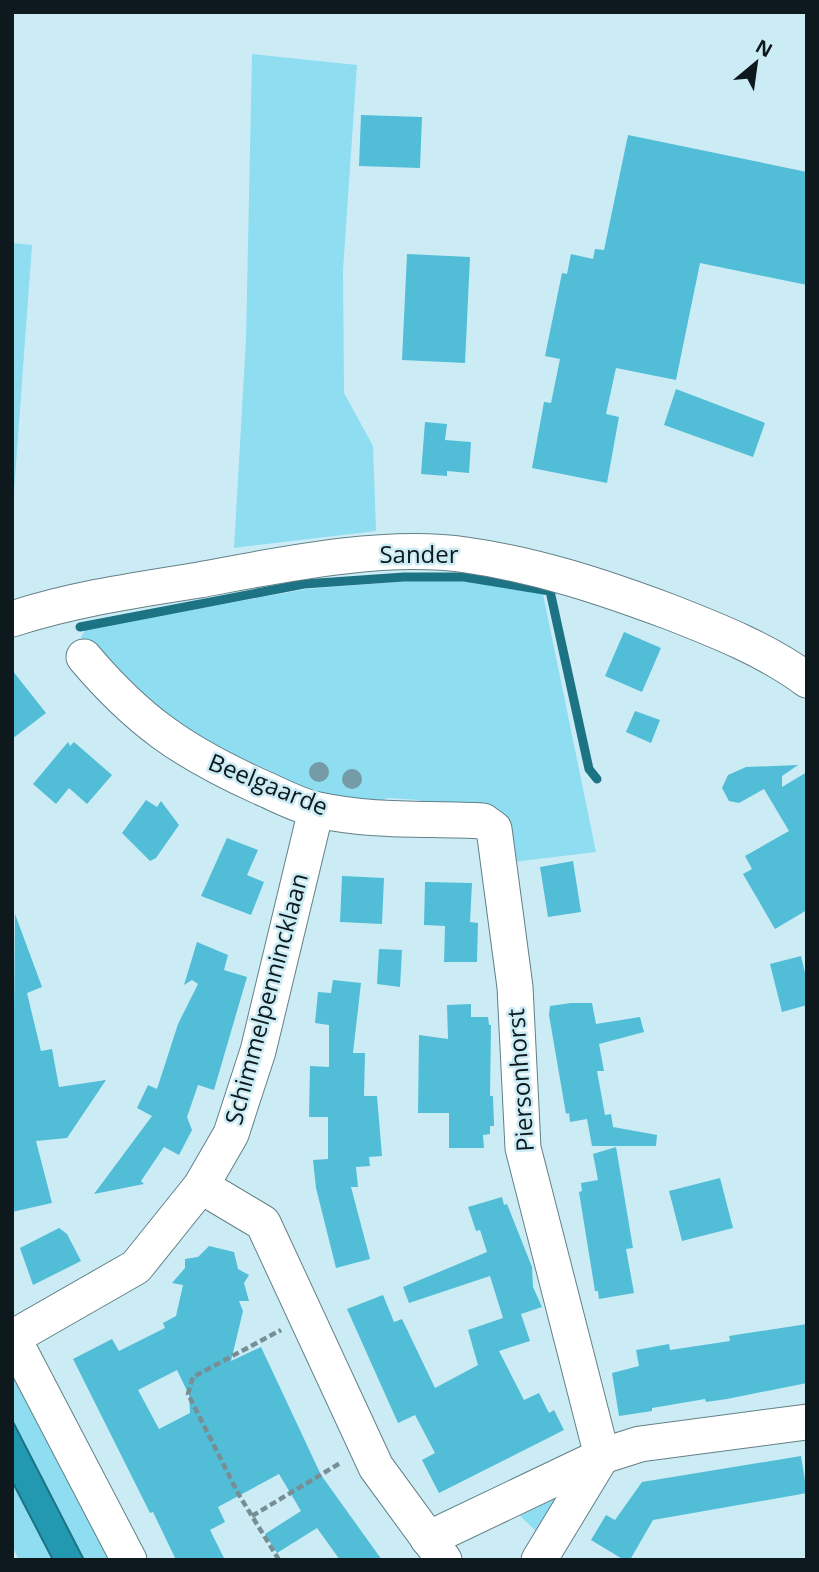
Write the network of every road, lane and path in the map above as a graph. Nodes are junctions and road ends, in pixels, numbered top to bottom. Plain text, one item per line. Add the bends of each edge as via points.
1 (12, 619) edge
2 (84, 657) dead end
3 (807, 680) edge
4 (316, 810) junction
5 (489, 823) joint
6 (201, 1186) junction
7 (306, 1317) junction
8 (13, 1337) edge
9 (807, 1422) edge
10 (367, 1447) junction
11 (602, 1456) junction
12 (252, 1516) junction
13 (436, 1549) edge
14 (129, 1560) edge
15 (279, 1560) edge
16 (540, 1560) edge

1 - 3 street, Sander via 79,601 315,559 464,554 560,573 642,601 720,631
2 - 4 street, Beelgaarde via 170,741 214,766
4 - 5 street, Beelgaarde via 391,821
4 - 6 street, Schimmelpennincklaan via 258,1051 231,1134
5 - 11 street, Piersonhorst via 497,835 515,986 523,1149
6 - 7 street via 263,1223
6 - 8 street, Schimmelpennincklaan via 136,1267
7 - 10 street
7 - 12 path via 193,1377 188,1394
8 - 14 street
9 - 11 street via 640,1444
10 - 12 path
10 - 13 street via 376,1467
11 - 13 street
11 - 16 street
12 - 15 path

